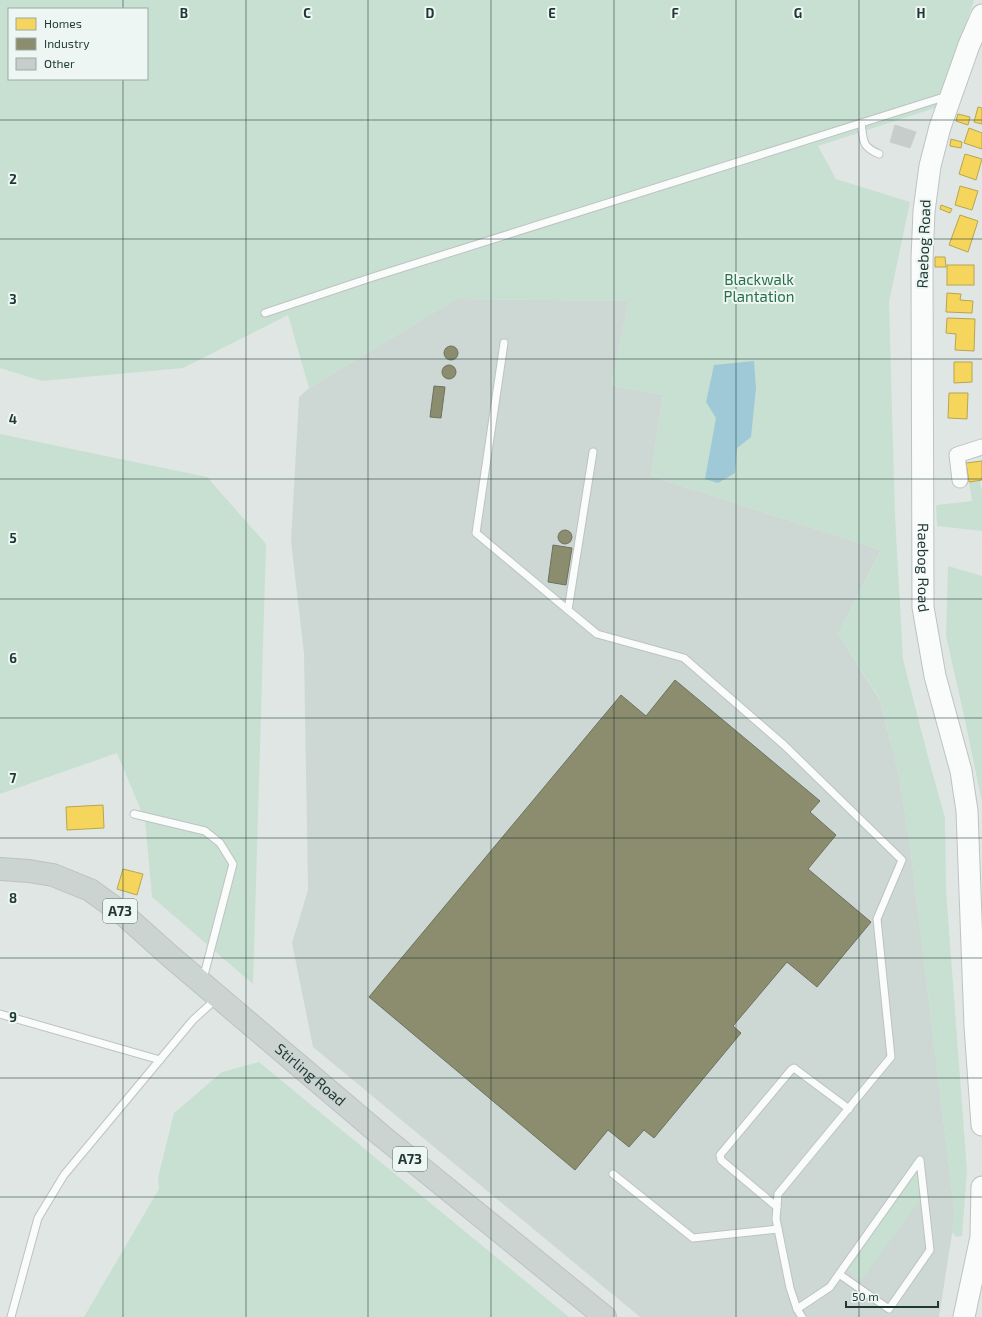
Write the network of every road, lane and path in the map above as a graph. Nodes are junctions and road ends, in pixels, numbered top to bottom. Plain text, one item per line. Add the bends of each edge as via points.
1 (982, 15) edge
2 (952, 94) junction
3 (861, 123) junction
4 (879, 154) dead end
5 (265, 313) dead end
6 (504, 343) dead end
7 (982, 447) edge
8 (593, 452) dead end
9 (960, 480) dead end
10 (568, 610) junction
11 (134, 814) dead end
12 (0, 870) edge
13 (977, 918) edge
14 (210, 990) junction
15 (0, 1014) edge
16 (160, 1060) junction
17 (849, 1109) junction
18 (982, 1125) edge
19 (613, 1174) dead end
20 (982, 1187) edge
21 (777, 1207) junction
22 (778, 1229) junction
23 (839, 1274) junction
24 (798, 1309) junction
25 (11, 1317) edge
26 (605, 1317) edge
27 (802, 1317) edge
28 (964, 1317) edge

1 - 2 main road, Raebog Road
2 - 3 lane
2 - 13 main road, Raebog Road via 930,166 924,210 923,607 935,676 961,771
3 - 4 lane via 868,149
3 - 5 lane
6 - 10 lane via 476,533
7 - 9 street via 958,455
8 - 10 lane
10 - 17 lane via 597,634 684,658 784,745 902,860 877,919 892,1057
11 - 14 lane via 205,831 220,843 233,864
12 - 14 main road, Stirling Road / A73 via 28,871 53,876 90,890 122,913
13 - 18 main road, Raebog Road via 975,1026
14 - 16 lane via 193,1020
14 - 26 main road, Stirling Road / A73 via 382,1136
15 - 16 lane
16 - 25 lane via 64,1175 38,1218
17 - 21 lane via 778,1194
17 - 21 lane via 794,1068 720,1155 720,1160
19 - 22 lane via 692,1238
20 - 28 main road via 981,1237
21 - 22 lane
22 - 24 lane via 790,1288
23 - 23 lane via 866,1236 920,1160 930,1250 889,1309
23 - 24 lane via 830,1287
24 - 27 lane

